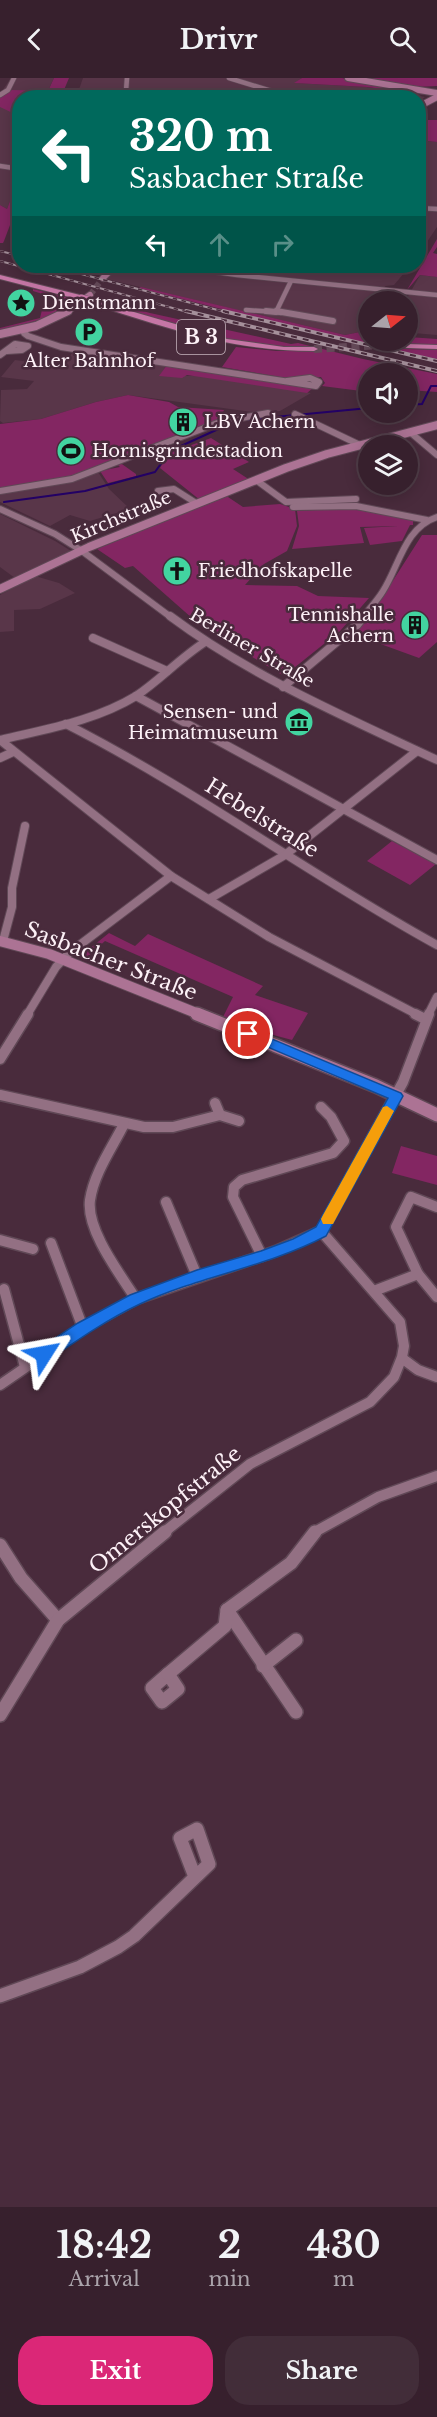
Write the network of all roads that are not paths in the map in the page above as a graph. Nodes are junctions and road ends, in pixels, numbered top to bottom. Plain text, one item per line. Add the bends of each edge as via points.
1 (14, 78) edge
2 (229, 78) edge
3 (348, 78) edge
4 (268, 90) edge
5 (435, 91) edge
6 (0, 95) edge
7 (108, 273) edge
8 (228, 273) edge
9 (5, 278) edge
10 (103, 278) tunnel mouth
11 (291, 281) junction
12 (437, 295) edge
13 (91, 298) junction
14 (246, 310) dead end
15 (276, 312) junction
16 (333, 321) dead end
17 (24, 328) junction
18 (0, 333) edge
19 (418, 346) edge
20 (437, 347) edge
21 (314, 349) tunnel mouth
22 (7, 351) dead end
23 (0, 355) edge
24 (287, 381) junction
25 (268, 413) dead end
26 (295, 414) dead end
27 (437, 425) edge
28 (411, 433) junction
29 (402, 435) edge
30 (358, 444) edge
31 (358, 446) edge
32 (437, 455) edge
33 (256, 480) junction
34 (0, 491) edge
35 (158, 491) dead end
36 (356, 499) dead end
37 (196, 503) junction
38 (293, 507) dead end
39 (0, 509) edge
40 (437, 517) edge
41 (427, 520) junction
42 (82, 551) junction
43 (0, 589) edge
44 (93, 638) dead end
45 (205, 642) junction
46 (167, 671) junction
47 (283, 687) junction
48 (136, 696) junction
49 (66, 724) junction
50 (0, 740) edge
51 (417, 751) junction
52 (13, 752) junction
53 (0, 758) edge
54 (437, 760) edge
55 (344, 811) junction
56 (25, 826) dead end
57 (285, 855) junction
58 (437, 860) edge
59 (171, 876) junction
60 (209, 899) junction
61 (2, 941) edge
62 (437, 945) edge
63 (63, 961) junction
64 (437, 997) edge
65 (425, 1019) junction
66 (0, 1059) edge
67 (0, 1095) edge
68 (396, 1096) junction
69 (215, 1103) dead end
70 (321, 1107) dead end
71 (220, 1115) junction
72 (437, 1115) edge
73 (239, 1121) dead end
74 (124, 1124) junction
75 (166, 1202) dead end
76 (437, 1207) edge
77 (321, 1232) junction
78 (0, 1240) edge
79 (51, 1243) dead end
80 (33, 1249) dead end
81 (262, 1256) junction
82 (418, 1274) junction
83 (197, 1276) junction
84 (4, 1289) dead end
85 (374, 1291) junction
86 (437, 1297) edge
87 (136, 1299) junction
88 (83, 1328) junction
89 (404, 1359) junction
90 (25, 1367) junction
91 (437, 1377) edge
92 (0, 1385) edge
93 (437, 1476) edge
94 (0, 1545) edge
95 (227, 1610) junction
96 (58, 1620) junction
97 (296, 1640) dead end
98 (263, 1666) junction
99 (167, 1673) dead end
100 (296, 1712) dead end
101 (0, 1715) edge
102 (195, 1877) dead end
103 (0, 1996) edge

1 - 6 street
2 - 4 street
3 - 5 street
7 - 10 street
8 - 11 street
9 - 13 main road, B 3, bridge
11 - 12 street
11 - 15 street
13 - 17 street via 58,317
13 - 21 main road, B 3 via 220,342
14 - 15 street
15 - 16 street
17 - 18 street
17 - 24 street via 24,333 44,343 68,348
19 - 20 main road
22 - 23 street
24 - 24 street via 316,386 319,382 313,378
25 - 34 street via 220,422 72,479
26 - 30 street
27 - 28 street, Kirchstraße
28 - 29 street, Kirchstraße
28 - 32 street
31 - 33 street, Kirchstraße
33 - 36 street via 286,502
33 - 37 street, Kirchstraße
35 - 37 street via 174,489
37 - 42 street, Kirchstraße
38 - 41 street via 356,506
39 - 42 street, Berliner Straße
40 - 41 street
41 - 47 street via 410,537 386,584 357,625
42 - 43 street, Kirchstraße
42 - 45 street, Berliner Straße
44 - 46 street
45 - 46 street
45 - 47 street, Berliner Straße
46 - 48 street
47 - 51 street, Berliner Straße
48 - 49 street
48 - 55 street
49 - 50 street
49 - 57 street, Hebelstraße via 125,754
50 - 52 street
51 - 54 street, Berliner Straße
51 - 55 street
52 - 53 street
52 - 59 street
55 - 57 street
55 - 58 street
56 - 61 street, Sasbacher Straße via 12,888 12,907
57 - 60 street
57 - 62 street, Hebelstraße
59 - 60 street
59 - 63 street
60 - 65 street via 269,937
61 - 63 street, Sasbacher Straße via 34,948
63 - 66 street
63 - 68 street, Sasbacher Straße
64 - 65 street
65 - 68 street via 421,1041
67 - 74 street
68 - 72 street, Sasbacher Straße
68 - 77 street
69 - 71 street
70 - 81 street via 332,1117 344,1141 333,1153 242,1180 234,1186 233,1197
71 - 73 street
71 - 74 street via 173,1127
74 - 87 street via 100,1171 89,1208 104,1247
75 - 83 street
76 - 82 street via 411,1197 396,1227
77 - 81 street
77 - 85 street
78 - 80 street
79 - 88 street
81 - 83 street
82 - 85 street
82 - 86 street
83 - 87 street
84 - 90 street
85 - 89 street via 400,1322
87 - 88 street
88 - 90 street
89 - 91 street
89 - 96 street, Omerskopfstraße via 384,1391 370,1402 250,1464
90 - 92 street
93 - 95 street via 378,1497 328,1522 312,1534 291,1563
94 - 96 street via 21,1578
95 - 98 street
95 - 99 street via 225,1626
96 - 101 street, Omerskopfstraße
97 - 98 street
98 - 100 street
102 - 103 street via 134,1936 102,1957

